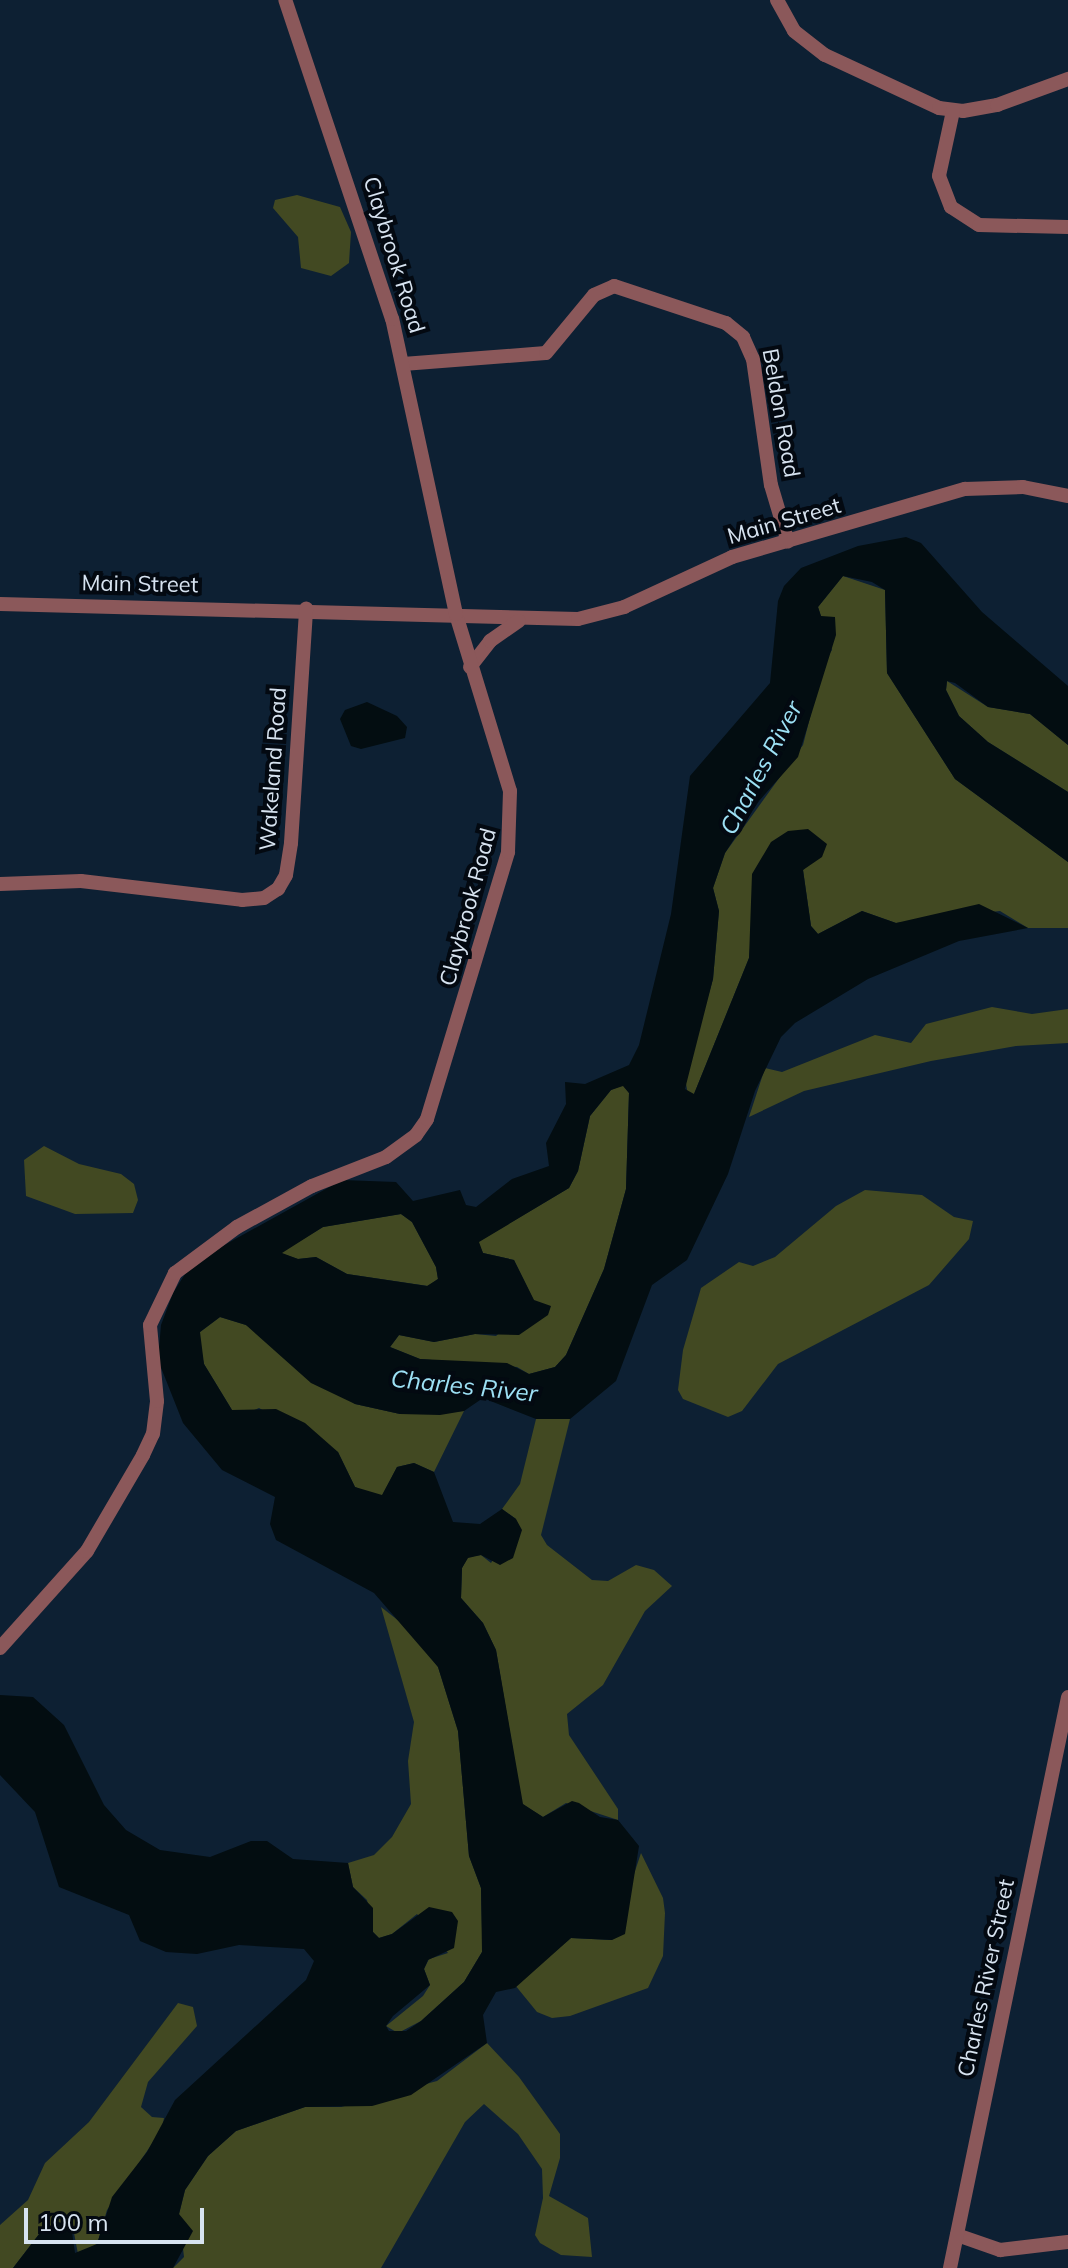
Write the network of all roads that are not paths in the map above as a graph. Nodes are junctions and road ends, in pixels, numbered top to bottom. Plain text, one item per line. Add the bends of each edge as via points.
1 (285, 0) edge
2 (777, 0) edge
3 (1068, 79) edge
4 (953, 111) junction
5 (1068, 227) edge
6 (403, 364) junction
7 (1068, 496) edge
8 (788, 542) junction
9 (0, 604) edge
10 (306, 608) junction
11 (456, 614) junction
12 (519, 621) junction
13 (470, 667) junction
14 (0, 884) edge
15 (0, 1648) edge
16 (1068, 1697) edge
17 (957, 2235) junction
18 (1068, 2242) edge
19 (950, 2268) edge

1 - 6 street, Claybrook Road via 378,266
2 - 4 street via 794,31 825,55
3 - 4 street via 997,105
4 - 5 street via 939,176 951,207 979,225
6 - 8 street, Beldon Road via 546,353 594,295 614,286 726,323 743,337 753,359 771,485
6 - 11 street, Claybrook Road
7 - 8 street, Main Street via 1023,487 965,489
8 - 12 street, Main Street via 732,557 601,615
9 - 10 street, Main Street
10 - 11 street, Main Street
10 - 14 street, Wakeland Road via 291,843 278,889 264,898 242,900 81,881
11 - 12 street, Main Street
11 - 13 street, Claybrook Road
12 - 13 street via 490,641
13 - 15 street, Claybrook Road via 505,770 513,818 498,892 427,1119 416,1135 386,1157 312,1186 237,1227 175,1273 150,1325 157,1401 153,1434 87,1551
16 - 17 street, Charles River Street
17 - 18 street via 1000,2250
17 - 19 street, Charles River Street

